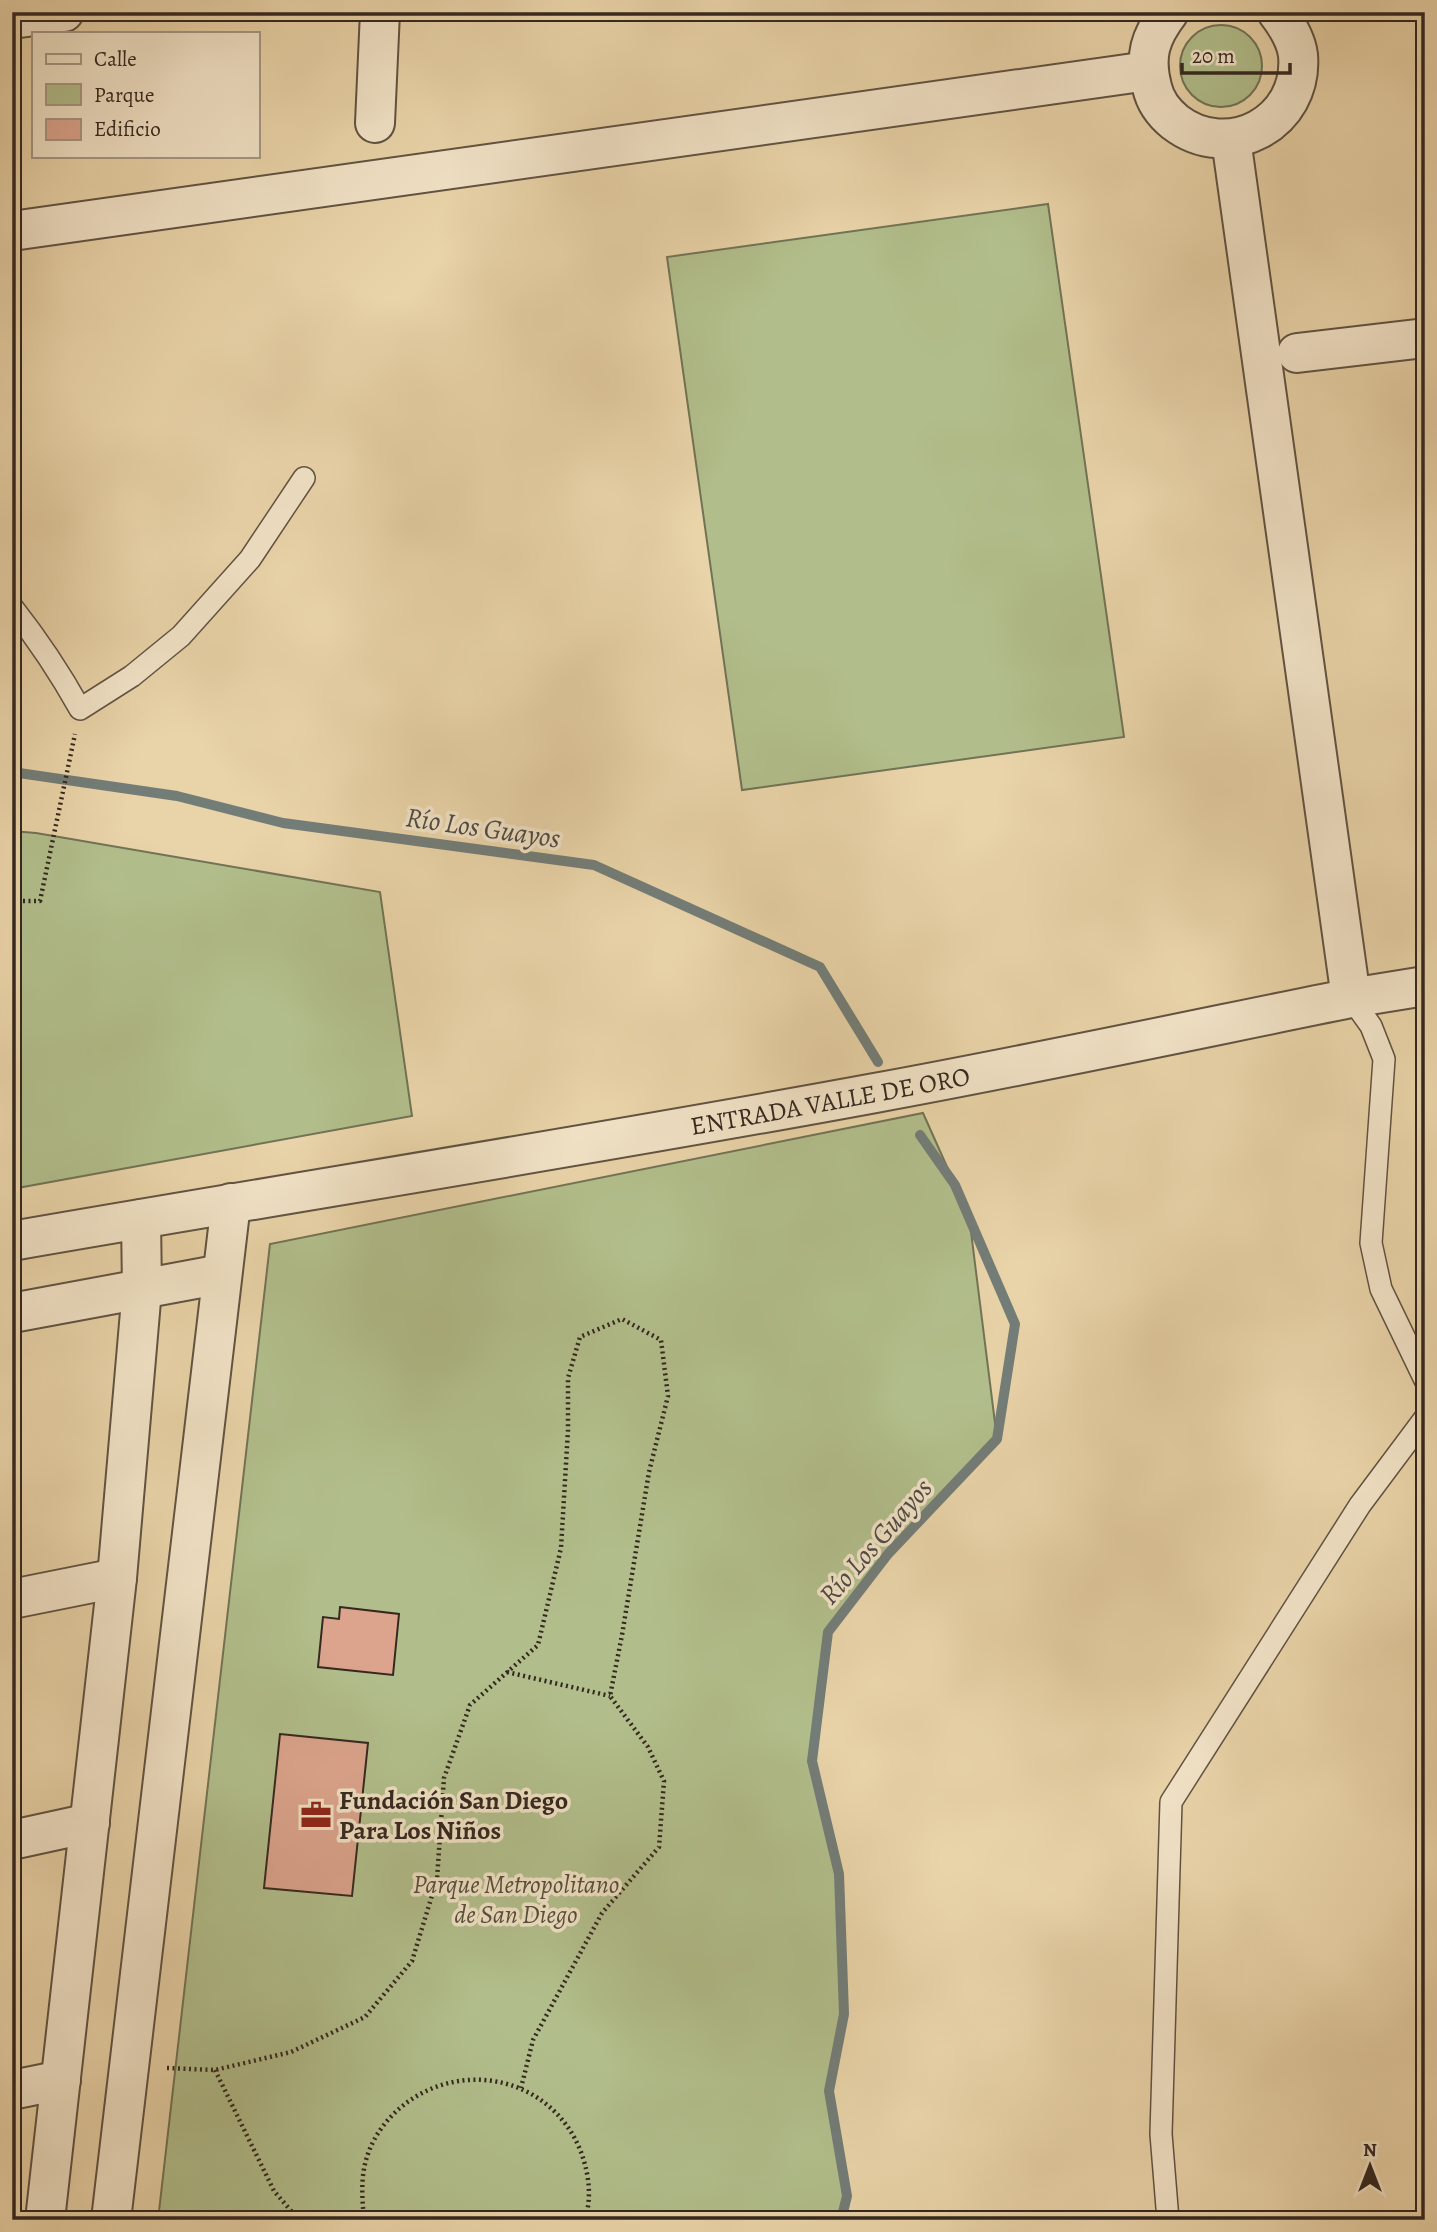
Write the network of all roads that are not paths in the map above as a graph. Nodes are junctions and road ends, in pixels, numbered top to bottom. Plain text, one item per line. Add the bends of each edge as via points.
1 (64, 12) edge
2 (380, 12) edge
3 (1169, 12) edge
4 (1277, 12) edge
5 (12, 19) edge
6 (1148, 71) junction
7 (375, 123) dead end
8 (1231, 139) junction
9 (12, 231) edge
10 (1425, 338) edge
11 (1297, 353) dead end
12 (304, 478) dead end
13 (12, 607) edge
14 (1425, 986) edge
15 (1351, 998) junction
16 (230, 1203) junction
17 (141, 1219) junction
18 (12, 1241) edge
19 (222, 1275) junction
20 (142, 1289) junction
21 (12, 1313) edge
22 (1425, 1380) edge
23 (1425, 1418) edge
24 (117, 1578) junction
25 (12, 1599) edge
26 (90, 1823) junction
27 (12, 1840) edge
28 (61, 2080) junction
29 (12, 2090) edge
30 (45, 2220) edge
31 (111, 2220) edge
32 (1168, 2220) edge

1 - 5 street
2 - 7 street
3 - 6 street via 1149,49
4 - 8 street via 1291,31 1298,54 1297,78 1289,101 1254,133
6 - 8 street via 1154,95 1166,114 1207,138
6 - 9 street
8 - 15 street
10 - 11 street
12 - 13 lane via 250,559 181,636 132,676 80,709 41,643
14 - 15 street, ENTRADA VALLE DE ORO
15 - 16 street, ENTRADA VALLE DE ORO via 877,1093
15 - 22 lane via 1371,1026 1384,1059 1371,1243 1381,1289
16 - 17 street, ENTRADA VALLE DE ORO
16 - 19 street
17 - 18 street, ENTRADA VALLE DE ORO
17 - 20 street
19 - 20 street
19 - 31 street
20 - 21 street
20 - 24 street
23 - 32 lane via 1360,1505 1171,1802 1161,2134
24 - 25 street
24 - 26 street
26 - 27 street
26 - 28 street
28 - 29 street
28 - 30 street

